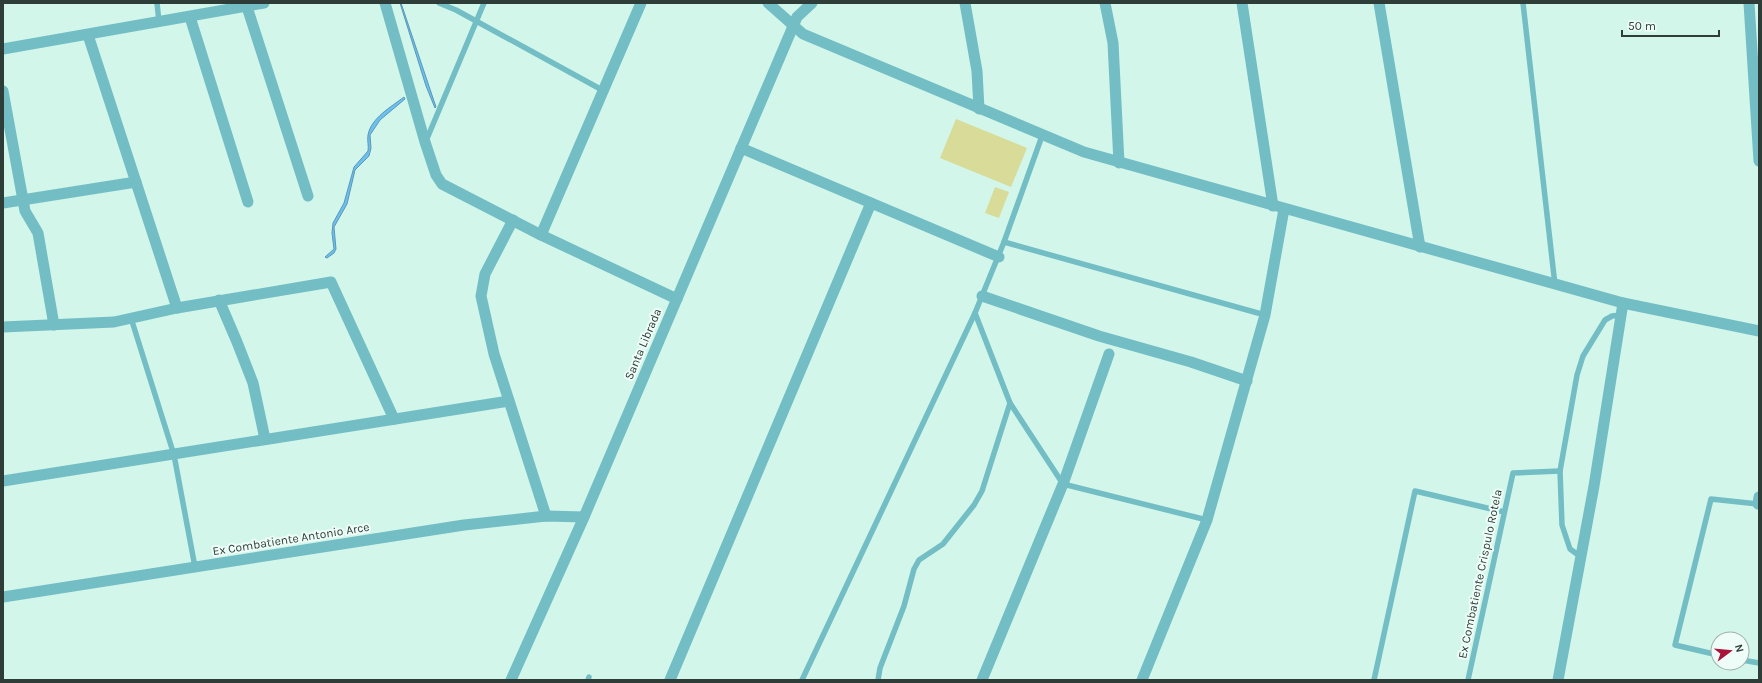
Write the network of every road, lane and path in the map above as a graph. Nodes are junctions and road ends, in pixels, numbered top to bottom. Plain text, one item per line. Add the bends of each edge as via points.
1 (157, 3) edge
2 (264, 3) edge
3 (385, 3) edge
4 (439, 3) edge
5 (484, 3) edge
6 (641, 3) edge
7 (768, 3) edge
8 (812, 3) edge
9 (965, 3) edge
10 (1105, 3) edge
11 (1242, 3) edge
12 (1379, 3) edge
13 (1523, 3) edge
14 (1749, 3) edge
15 (248, 7) junction
16 (190, 17) junction
17 (476, 21) junction
18 (159, 22) junction
19 (795, 22) junction
20 (88, 35) junction
21 (3, 49) edge
22 (3, 91) edge
23 (604, 91) junction
24 (979, 109) junction
25 (1042, 136) junction
26 (425, 142) junction
27 (741, 148) junction
28 (1759, 161) edge
29 (1119, 163) junction
30 (136, 182) junction
31 (308, 196) dead end
32 (23, 200) junction
33 (248, 202) dead end
34 (3, 203) edge
35 (871, 203) junction
36 (1273, 206) junction
37 (1284, 209) junction
38 (513, 220) junction
39 (541, 235) junction
40 (1004, 242) junction
41 (1420, 247) junction
42 (999, 257) junction
43 (1555, 286) junction
44 (982, 296) junction
45 (677, 299) junction
46 (219, 300) junction
47 (1623, 304) junction
48 (177, 308) junction
49 (975, 313) junction
50 (1265, 315) junction
51 (1621, 315) junction
52 (131, 318) junction
53 (54, 325) junction
54 (3, 328) edge
55 (1759, 331) edge
56 (1109, 354) dead end
57 (1247, 381) junction
58 (510, 402) junction
59 (1010, 403) junction
60 (394, 419) junction
61 (265, 439) junction
62 (174, 455) junction
63 (1560, 471) junction
64 (3, 481) edge
65 (1063, 484) junction
66 (1758, 500) edge
67 (1504, 512) junction
68 (546, 516) junction
69 (584, 517) junction
70 (1207, 520) junction
71 (1581, 557) junction
72 (195, 567) junction
73 (3, 597) edge
74 (1710, 652) edge
75 (511, 680) edge
76 (670, 680) edge
77 (802, 680) edge
78 (878, 680) edge
79 (982, 680) edge
80 (1142, 680) edge
81 (1374, 680) edge
82 (1468, 680) edge
83 (1558, 680) edge

1 - 18 lane
2 - 15 street
3 - 26 street
4 - 17 lane
5 - 17 lane
6 - 23 street
7 - 19 street
8 - 19 street
9 - 24 street via 977,71
10 - 29 street via 1113,43
11 - 36 street
12 - 41 street
13 - 43 lane
14 - 28 street
15 - 16 street
15 - 31 street
16 - 18 street
16 - 33 street
17 - 23 lane
17 - 26 lane
18 - 20 street
19 - 24 street via 803,34
19 - 27 street, Santa Librada
20 - 21 street
20 - 30 street
22 - 32 street
23 - 39 street
24 - 25 street
25 - 29 street
25 - 40 lane
26 - 38 street via 436,175 442,184
27 - 35 street
27 - 45 street, Santa Librada
29 - 36 street
30 - 32 street
30 - 48 street
32 - 34 street
32 - 53 street via 25,211 38,233
35 - 42 street
35 - 76 street
36 - 37 street
37 - 41 street
37 - 50 street
38 - 39 street
38 - 58 street via 485,274 481,296 494,354
39 - 45 street
40 - 42 lane
40 - 50 lane
41 - 43 street
42 - 44 lane
43 - 47 street
44 - 49 lane
44 - 57 street via 1099,336
45 - 69 street, Santa Librada
46 - 48 street
46 - 60 street via 331,282
46 - 61 street via 253,383
47 - 51 street
47 - 55 street
48 - 52 street
49 - 59 lane
49 - 77 lane
50 - 57 street
51 - 63 lane via 1606,320 1583,356 1577,374
51 - 71 street
52 - 53 street via 114,322
52 - 62 lane
53 - 54 street
56 - 65 street
57 - 70 street
58 - 60 street
58 - 68 street
59 - 65 lane
59 - 78 lane via 982,491 974,505 943,544 919,560 914,569
60 - 61 street
61 - 62 street
62 - 64 street
62 - 72 lane
63 - 67 lane, Ex Combatiente Crispulo Rotela via 1513,473
63 - 71 lane via 1562,525 1570,550
65 - 70 lane
65 - 79 street
66 - 74 lane via 1710,499 1675,645
67 - 81 lane via 1415,491
67 - 82 lane, Ex Combatiente Crispulo Rotela
68 - 69 street, Ex Combatiente Antonio Arce
68 - 72 street, Ex Combatiente Antonio Arce via 464,525
69 - 75 street, Santa Librada
70 - 80 street
71 - 83 street
72 - 73 street, Ex Combatiente Antonio Arce

